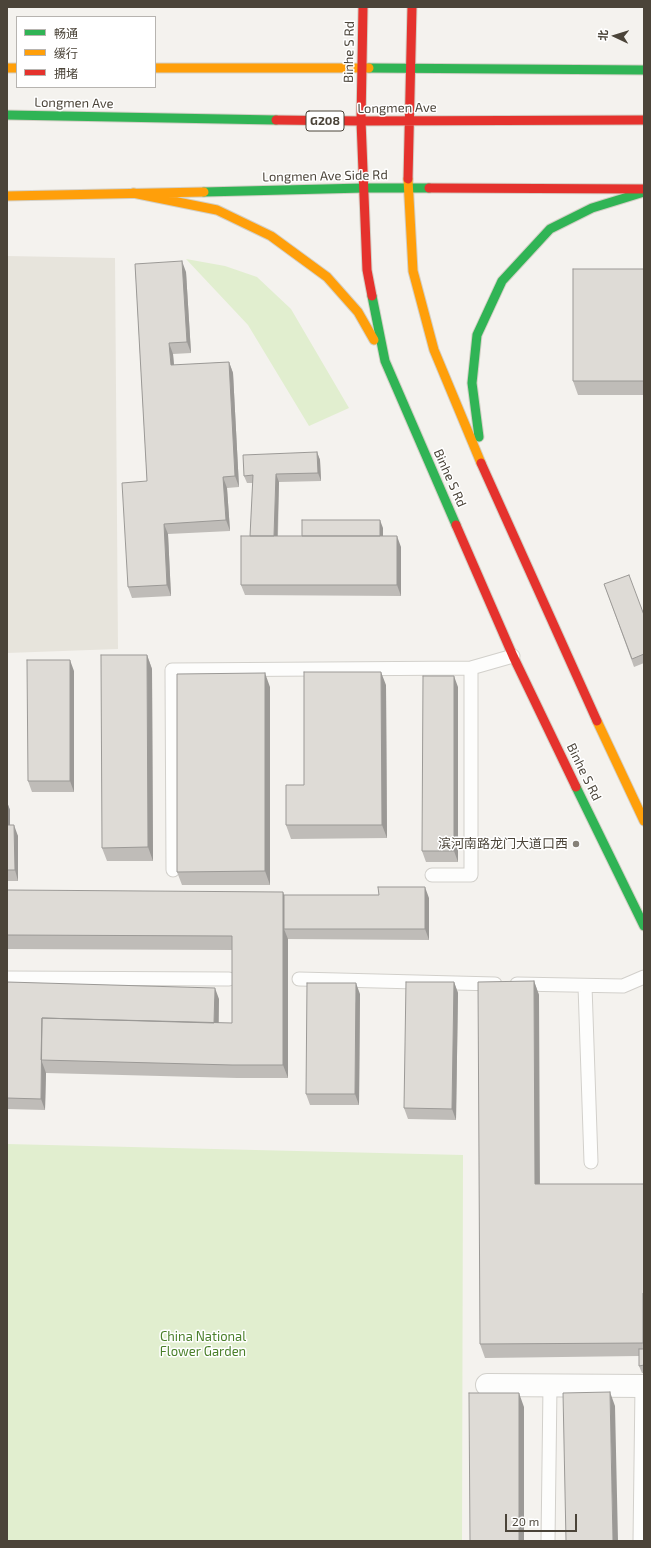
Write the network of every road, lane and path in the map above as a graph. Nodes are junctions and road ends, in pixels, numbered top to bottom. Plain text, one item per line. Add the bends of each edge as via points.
1 (363, 7) edge
2 (412, 7) edge
3 (156, 68) edge
4 (362, 68) junction
5 (409, 68) junction
6 (644, 70) edge
7 (7, 115) edge
8 (408, 120) junction
9 (644, 120) edge
10 (361, 121) junction
11 (364, 188) junction
12 (408, 188) junction
13 (644, 189) edge
14 (644, 192) edge
15 (133, 193) junction
16 (7, 196) edge
17 (385, 362) junction
18 (490, 485) junction
19 (513, 656) junction
20 (471, 668) junction
21 (644, 821) edge
22 (173, 870) dead end
23 (432, 875) dead end
24 (644, 926) edge
25 (644, 977) edge
26 (7, 978) edge
27 (229, 979) dead end
28 (299, 979) dead end
29 (585, 986) junction
30 (591, 1162) dead end
31 (487, 1385) dead end
32 (550, 1386) junction
33 (643, 1386) edge
34 (548, 1541) edge
35 (640, 1541) edge

1 - 4 main road, Binhe S Rd
2 - 5 main road
3 - 4 main road
4 - 5 main road
4 - 10 main road, Binhe S Rd
5 - 6 main road
5 - 8 main road
7 - 10 main road, Longmen Ave / G208
8 - 9 main road, Longmen Ave / G208
8 - 10 main road, Longmen Ave / G208
8 - 12 main road
10 - 11 main road, Binhe S Rd
11 - 12 main road, Longmen Ave Side Rd
11 - 15 main road, Longmen Ave Side Rd
11 - 17 main road, Binhe S Rd via 367,270
12 - 13 main road, Longmen Ave Side Rd
12 - 18 main road via 413,271 432,343
14 - 18 main road via 592,208 550,229 502,281 477,335 472,383 476,419
15 - 16 main road, Longmen Ave Side Rd
15 - 17 main road via 217,210 271,236 328,277 358,312
17 - 19 main road, Binhe S Rd
18 - 21 main road
19 - 20 lane
19 - 24 main road, Binhe S Rd
20 - 22 lane via 172,670
20 - 23 lane via 471,875
25 - 29 lane via 623,986
26 - 27 lane
28 - 29 lane
29 - 30 lane
31 - 32 street
32 - 33 street
32 - 34 lane
33 - 35 lane

